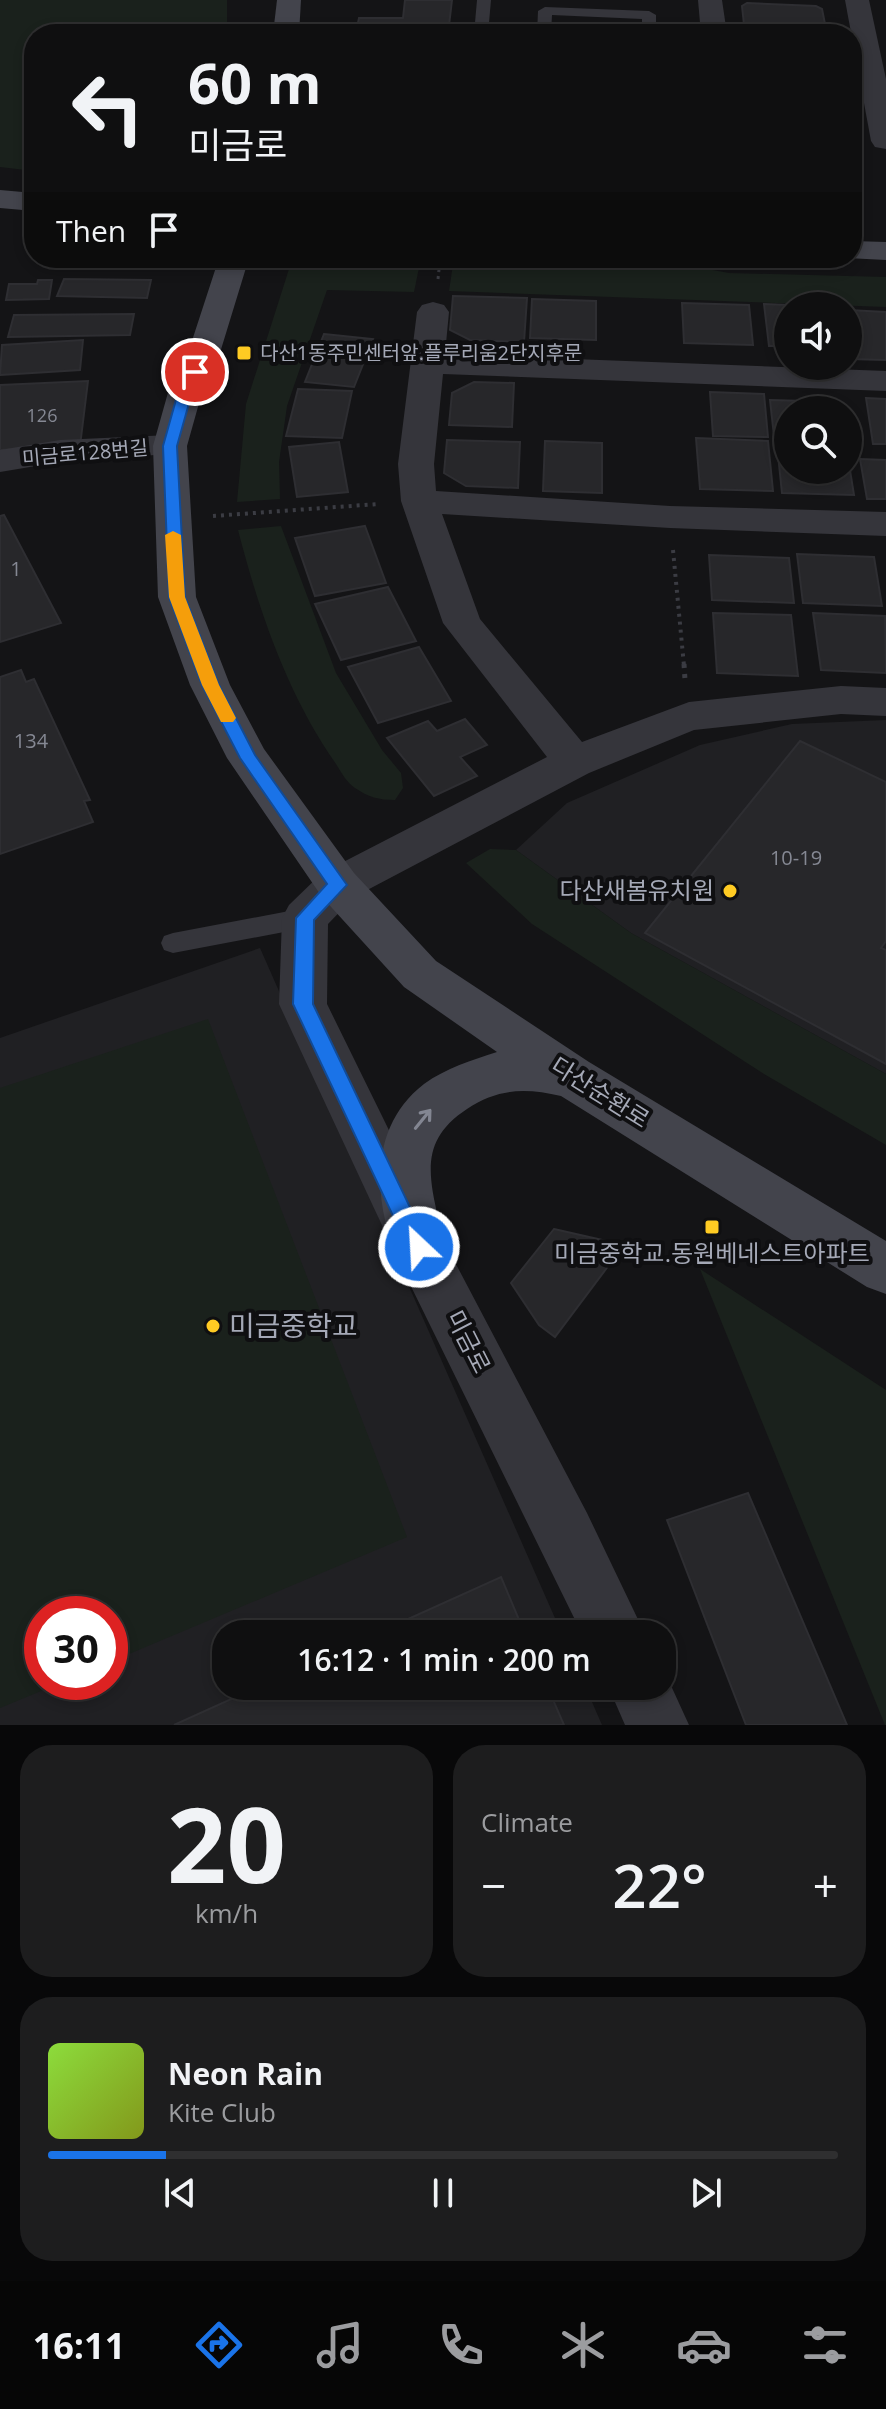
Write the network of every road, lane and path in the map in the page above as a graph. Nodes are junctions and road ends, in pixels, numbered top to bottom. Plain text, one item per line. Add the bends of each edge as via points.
1 (289, 0) edge
2 (484, 0) edge
3 (710, 0) edge
4 (857, 0) edge
5 (287, 24) edge
6 (482, 24) edge
7 (544, 24) edge
8 (649, 24) edge
9 (713, 24) edge
10 (859, 24) edge
11 (862, 78) edge
12 (864, 109) edge
13 (885, 141) edge
14 (0, 199) edge
15 (24, 201) edge
16 (862, 224) edge
17 (886, 225) edge
18 (862, 250) edge
19 (886, 251) edge
20 (231, 268) edge
21 (433, 312) dead end
22 (425, 363) junction
23 (886, 381) edge
24 (170, 446) junction
25 (0, 461) edge
26 (419, 501) junction
27 (670, 517) junction
28 (172, 519) junction
29 (886, 524) edge
30 (886, 702) edge
31 (689, 716) junction
32 (574, 762) junction
33 (321, 901) junction
34 (173, 943) dead end
35 (572, 1077) junction
36 (419, 1247) junction
37 (886, 1270) edge
38 (607, 1620) edge
39 (645, 1700) edge
40 (657, 1725) edge

1 - 5 street
2 - 6 lane
3 - 9 street
4 - 10 street
7 - 8 lane via 545,11 649,15
11 - 12 street
12 - 13 street
14 - 15 street
16 - 17 street
18 - 19 street
20 - 24 street
21 - 22 street
22 - 23 street
22 - 26 street via 416,464
24 - 25 street, 미금로128번길 via 60,451
24 - 28 street
26 - 27 street
26 - 28 path
26 - 32 street via 462,623
27 - 29 street
27 - 31 path
28 - 33 street via 177,597 210,685
30 - 31 street via 841,700
31 - 32 street
32 - 33 street
33 - 34 lane
33 - 35 street, 다산순환로
33 - 36 street, 미금로 via 303,1004
36 -> 35 street via 404,1167 417,1122 448,1094 485,1076 519,1069
35 - 37 street, 다산순환로
36 - 38 street, 미금로
39 - 40 street

